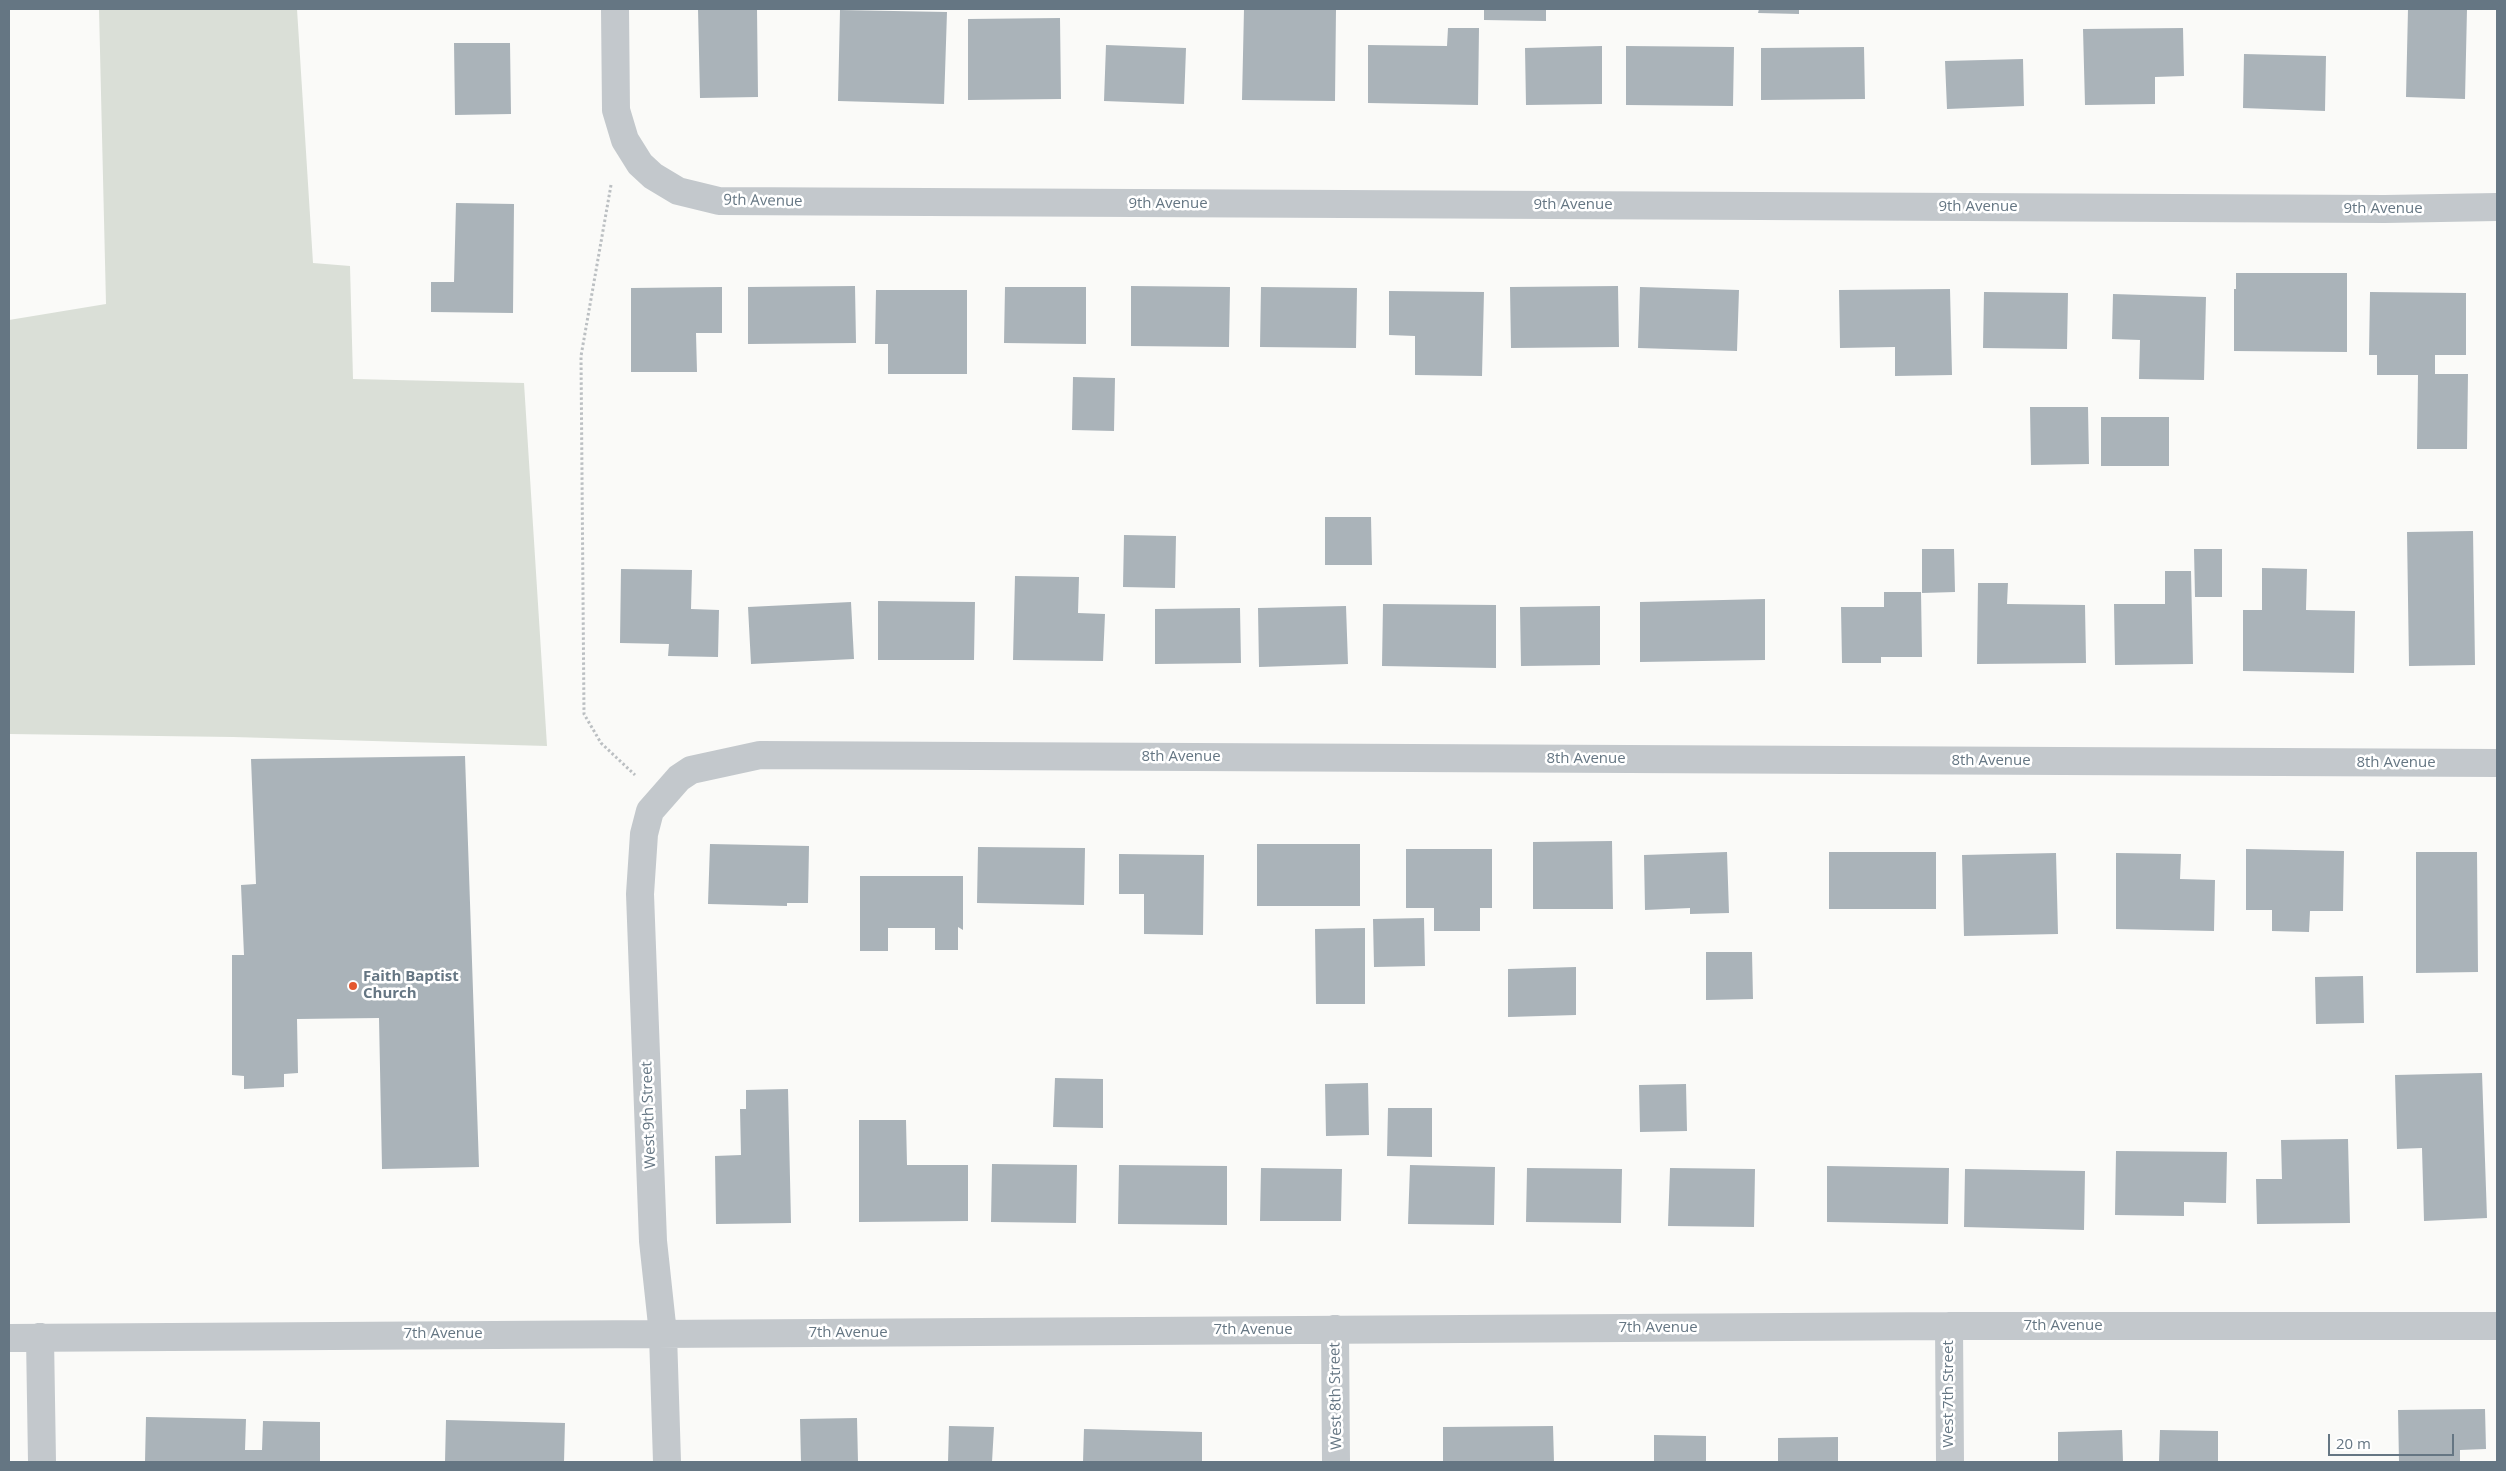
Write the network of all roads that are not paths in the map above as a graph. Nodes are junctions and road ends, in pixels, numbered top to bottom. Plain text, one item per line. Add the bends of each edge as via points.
1 (615, 9) edge
2 (2497, 207) edge
3 (2497, 763) edge
4 (679, 778) joint
5 (1949, 1326) junction
6 (2497, 1326) edge
7 (1335, 1329) junction
8 (663, 1334) junction
9 (9, 1338) edge
10 (40, 1338) junction
11 (42, 1462) edge
12 (667, 1462) edge
13 (1336, 1462) edge
14 (1950, 1462) edge

1 - 2 street, 9th Avenue via 616,110 624,140 640,164 653,176 678,190 720,202
3 - 4 street, 8th Avenue via 760,755 691,770
4 - 8 street, West 9th Street via 650,811 644,834 640,894 653,1241
5 - 6 street, 7th Avenue
5 - 7 street, 7th Avenue
5 - 14 street, West 7th Street
7 - 8 street, 7th Avenue
7 - 13 street, West 8th Street
8 - 10 street, 7th Avenue
8 - 12 street, West 9th Street
9 - 10 street, 7th Avenue
10 - 11 street

